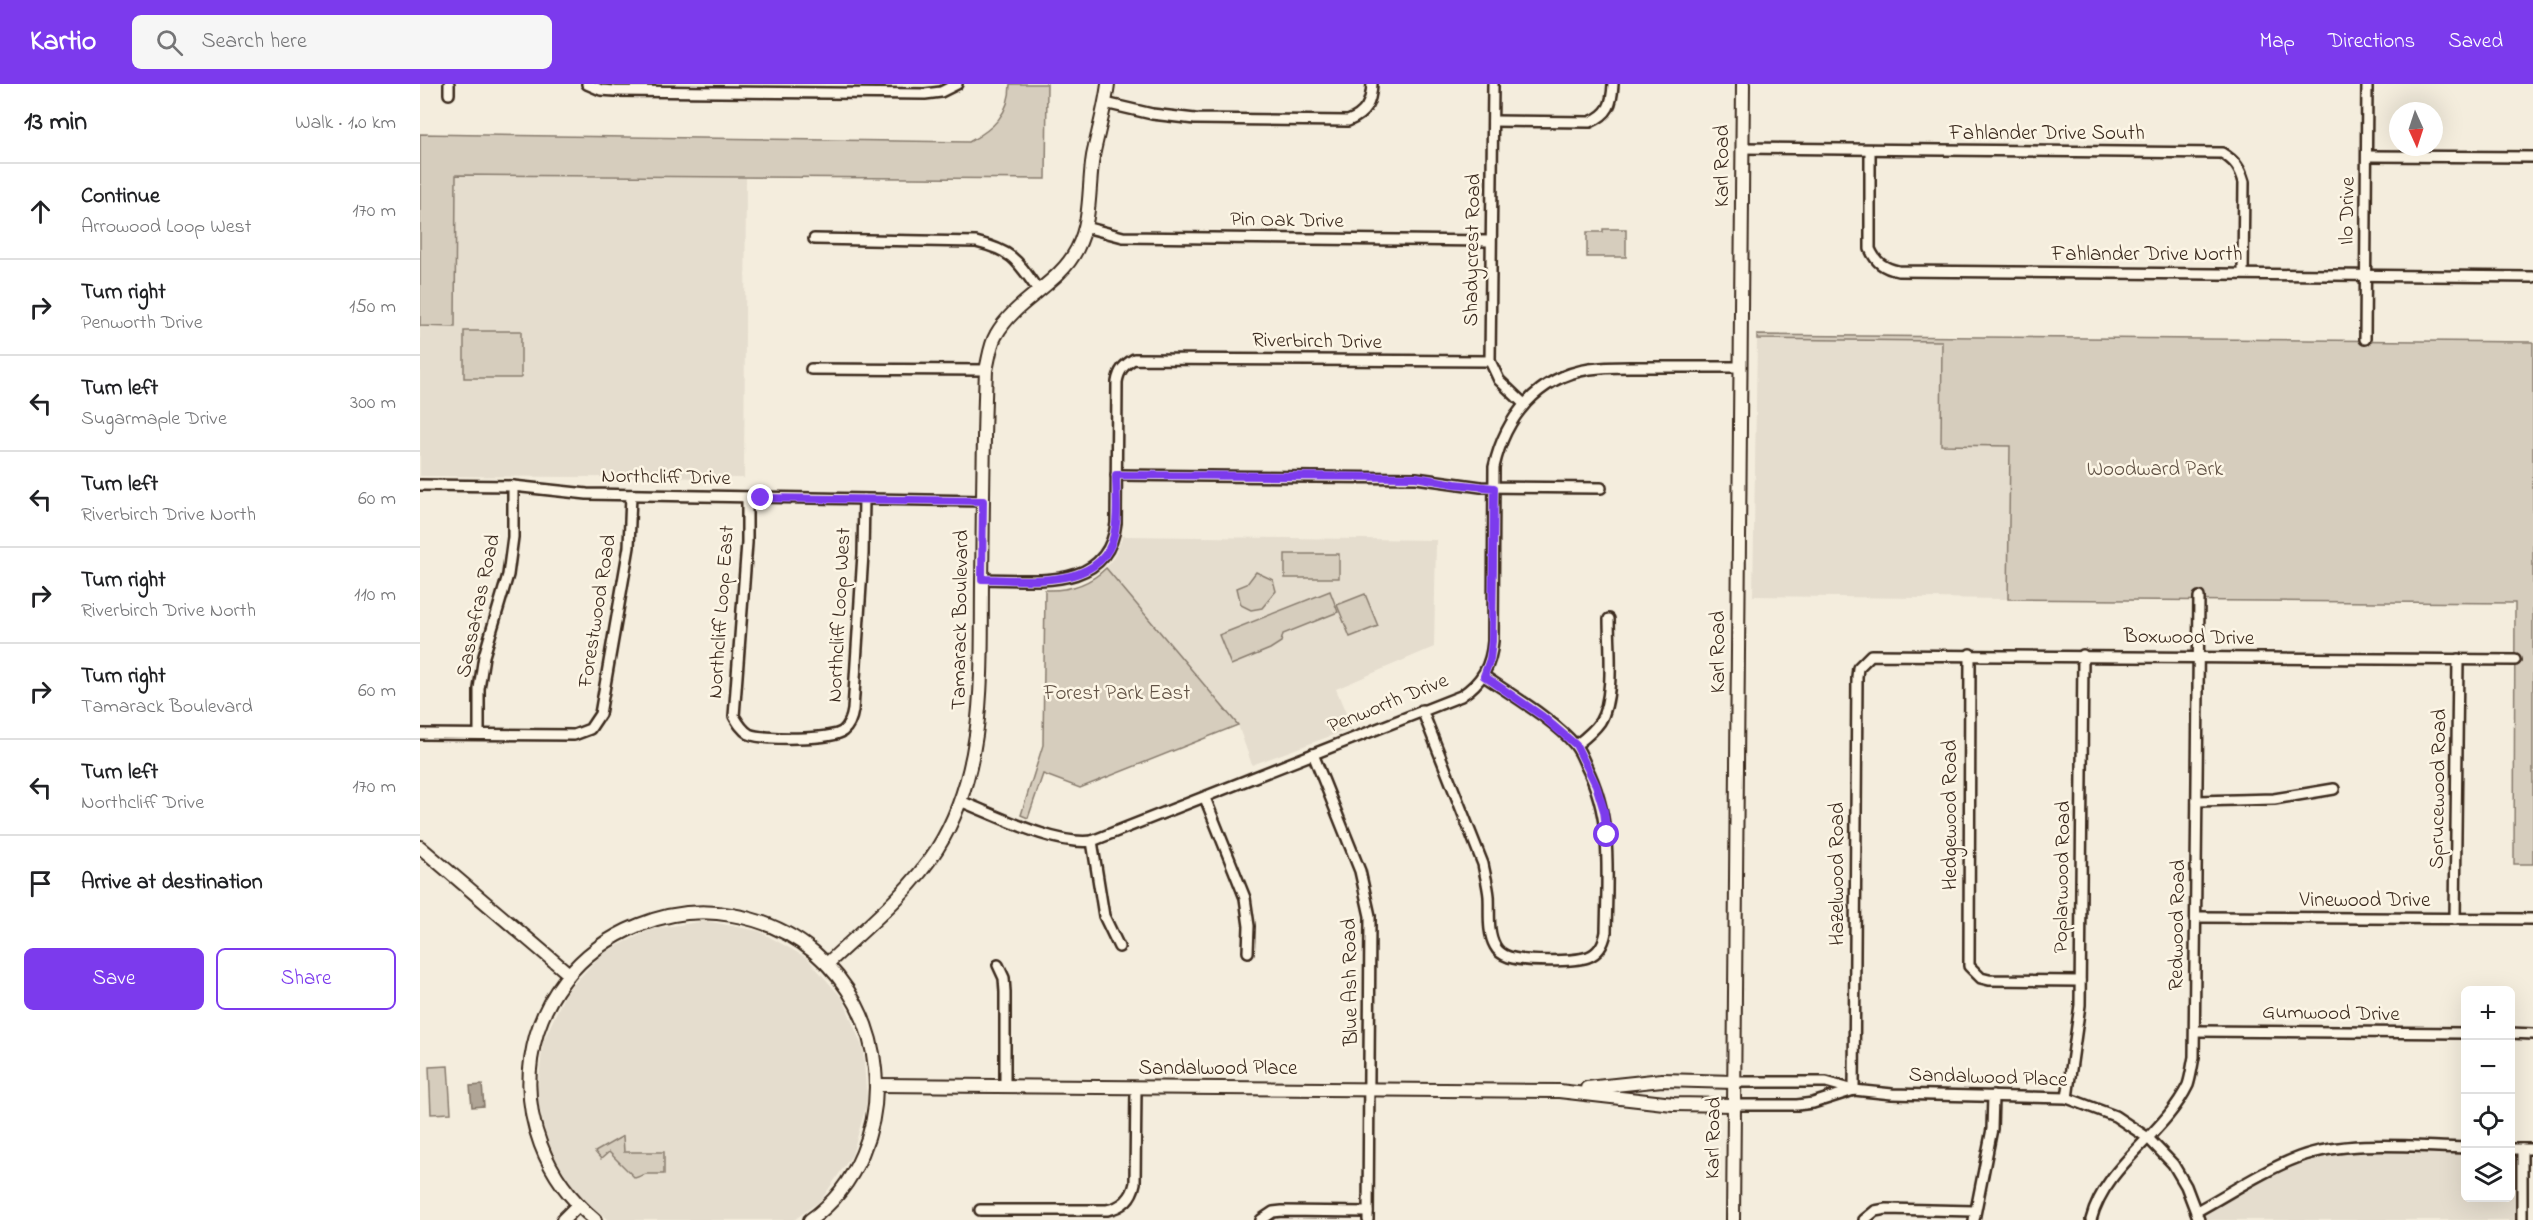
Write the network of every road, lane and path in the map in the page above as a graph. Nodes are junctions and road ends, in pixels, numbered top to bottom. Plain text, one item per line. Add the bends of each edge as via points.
1 (587, 84) edge
2 (1108, 84) edge
3 (1372, 84) edge
4 (1493, 84) edge
5 (1613, 84) edge
6 (1743, 84) edge
7 (2367, 84) edge
8 (957, 85) edge
9 (1106, 103) junction
10 (1493, 121) junction
11 (1743, 148) junction
12 (1870, 150) junction
13 (2367, 156) junction
14 (2533, 157) edge
15 (1085, 227) junction
16 (814, 239) dead end
17 (1490, 241) junction
18 (2243, 273) junction
19 (2365, 275) junction
20 (2533, 277) edge
21 (1038, 290) junction
22 (2365, 339) dead end
23 (1490, 361) junction
24 (1741, 367) junction
25 (811, 369) dead end
26 (986, 370) junction
27 (1524, 404) junction
28 (1116, 475) junction
29 (420, 485) edge
30 (513, 486) junction
31 (1494, 488) junction
32 (1601, 488) dead end
33 (631, 495) junction
34 (747, 498) junction
35 (864, 499) junction
36 (983, 501) junction
37 (982, 579) junction
38 (2199, 597) dead end
39 (1609, 619) dead end
40 (1970, 654) junction
41 (2084, 655) junction
42 (2198, 656) junction
43 (2458, 659) junction
44 (1864, 660) joint
45 (2515, 660) dead end
46 (1484, 676) junction
47 (1422, 710) junction
48 (844, 730) joint
49 (420, 734) edge
50 (479, 734) junction
51 (1576, 745) junction
52 (1313, 754) junction
53 (2334, 789) dead end
54 (1205, 798) junction
55 (960, 801) junction
56 (2197, 801) junction
57 (1092, 841) junction
58 (420, 847) edge
59 (2197, 917) junction
60 (2456, 920) junction
61 (2533, 920) edge
62 (1119, 947) dead end
63 (1248, 952) dead end
64 (827, 964) junction
65 (998, 965) dead end
66 (569, 974) junction
67 (2080, 981) junction
68 (2195, 1030) junction
69 (2461, 1033) edge
70 (2515, 1033) edge
71 (2533, 1034) edge
72 (1734, 1082) junction
73 (877, 1085) junction
74 (1005, 1086) junction
75 (1136, 1088) junction
76 (1370, 1089) junction
77 (1854, 1089) junction
78 (1559, 1091) junction
79 (1993, 1096) junction
80 (2067, 1098) junction
81 (1734, 1105) junction
82 (2148, 1138) junction
83 (2461, 1148) edge
84 (2515, 1149) edge
85 (2522, 1149) junction
86 (2533, 1149) edge
87 (578, 1206) junction
88 (980, 1210) dead end
89 (1974, 1215) edge
90 (2198, 1215) edge
91 (825, 1216) edge
92 (1368, 1216) edge
93 (1865, 1219) edge
94 (563, 1220) edge
95 (595, 1220) edge
96 (810, 1220) edge
97 (1261, 1220) edge
98 (1733, 1220) edge
99 (2091, 1220) edge
100 (2522, 1220) edge

1 - 8 street via 615,91 913,94 941,92
2 - 9 street, Tamarack Boulevard
3 - 9 street via 1371,100 1359,117 1348,121 1195,119
4 - 10 street, Shadycrest Road
5 - 10 street via 1608,111 1590,122
6 - 11 street, Karl Road
7 - 13 street, Ilo Drive
9 - 15 street, Tamarack Boulevard via 1093,158
10 - 17 street, Shadycrest Road
11 - 12 street, Fahlander Drive South
11 - 24 street, Karl Road
12 - 18 street, Fahlander Drive South via 2223,153 2241,170 2244,182
12 - 18 street, Fahlander Drive North via 1870,249 1877,262 1890,270
13 - 14 street
13 - 19 street, Ilo Drive
15 - 17 street, Pin Oak Drive via 1123,237
15 - 21 street, Tamarack Boulevard via 1068,264
16 - 21 street via 976,242 1001,248 1020,264
17 - 23 street, Shadycrest Road
18 - 19 street, Fahlander Drive North
19 - 20 street, Fahlander Drive North
19 - 22 street, Ilo Drive
21 - 26 street, Tamarack Boulevard via 1016,309 995,336
23 - 27 street via 1499,380
23 - 28 street, Riverbirch Drive via 1134,359 1119,372 1117,382
24 - 27 street via 1589,369 1558,379
24 - 72 street, Karl Road
25 - 26 street
26 - 36 street, Tamarack Boulevard
27 - 31 street via 1499,445
28 - 31 street via 1416,477
28 - 37 street via 1114,536 1096,564 1079,575 1060,579
29 - 30 street, Northcliff Drive
30 - 33 street, Northcliff Drive
30 - 50 street, Sassafras Road via 508,575 484,656
31 - 32 street
31 - 46 street via 1492,641
33 - 34 street, Northcliff Drive
33 - 50 street, Forestwood Road via 629,547 600,714 590,729 574,735
34 - 35 street, Northcliff Drive
34 - 48 street, Northcliff Loop East via 734,716 749,734 761,737 828,737
35 - 36 street, Northcliff Drive
35 - 48 street, Northcliff Loop West via 854,710
36 - 37 street, Tamarack Boulevard
37 - 55 street, Tamarack Boulevard via 980,712 968,780
38 - 42 street, Redwood Road
39 - 51 street via 1608,701 1600,721
40 - 41 street, Boxwood Drive
40 - 44 street, Boxwood Drive via 1880,653
40 - 67 street, Hedgewood Road via 1970,966 1975,974 1989,980
41 - 42 street, Boxwood Drive
41 - 67 street, Poplarwood Road
42 - 43 street, Boxwood Drive
42 - 56 street, Redwood Road
43 - 45 street, Boxwood Drive
43 - 60 street, Sprucewood Road
44 - 77 street, Hazelwood Road via 1857,677
46 - 47 street, Penworth Drive via 1461,696
46 - 51 street
47 - 51 street via 1483,864 1496,948 1508,957 1578,959 1589,956 1604,942 1604,811
47 - 52 street, Penworth Drive
49 - 50 street
52 - 54 street, Penworth Drive
52 - 76 street, Blue Ash Road via 1367,897 1371,938
53 - 56 street via 2274,799
54 - 57 street, Penworth Drive
54 - 63 street via 1245,898
55 - 57 street, Penworth Drive via 1054,837 1080,843
55 - 64 street, Tamarack Boulevard via 937,849 917,875
56 - 59 street, Redwood Road
57 - 62 street via 1104,916
58 - 66 street
59 - 60 street, Vinewood Drive
59 - 68 street, Redwood Road
60 - 61 street, Vinewood Drive
64 - 66 street via 805,944 777,928 748,917 702,911 665,915 620,932 592,951
64 - 73 street via 849,990 865,1023 874,1052
65 - 74 street via 1005,992
66 - 87 street via 535,1038 529,1101 537,1139 548,1164
67 - 80 street, Poplarwood Road via 2075,1054
68 - 69 street, Gumwood Drive
68 - 82 street, Redwood Road via 2189,1083
70 - 71 street
72 - 77 street, Sandalwood Place via 1819,1082
72 - 78 street, Sandalwood Place via 1662,1080
72 - 81 street, Karl Road
73 - 74 street, Sandalwood Place
73 - 91 street via 870,1132 856,1167
74 - 75 street, Sandalwood Place
75 - 76 street, Sandalwood Place
75 - 88 street via 1135,1182 1131,1196 1121,1206 1107,1210
76 - 78 street, Sandalwood Place
76 - 92 street, Blue Ash Road
77 - 79 street, Sandalwood Place via 1892,1094
77 - 81 street, Sandalwood Place via 1813,1103
78 - 81 street, Sandalwood Place via 1673,1104
79 - 80 street, Sandalwood Place
79 - 89 street via 1992,1129
80 - 82 street, Sandalwood Place via 2115,1116
81 - 98 street, Karl Road
82 - 90 street, Sandalwood Place via 2172,1164
82 - 99 street, Redwood Road via 2110,1181
83 - 90 street via 2345,1147 2317,1152 2273,1169
84 - 85 street
85 - 86 street
85 - 100 street
87 - 94 street
87 - 95 street
89 - 93 street via 1886,1209
91 - 96 street
92 - 97 street via 1282,1211

